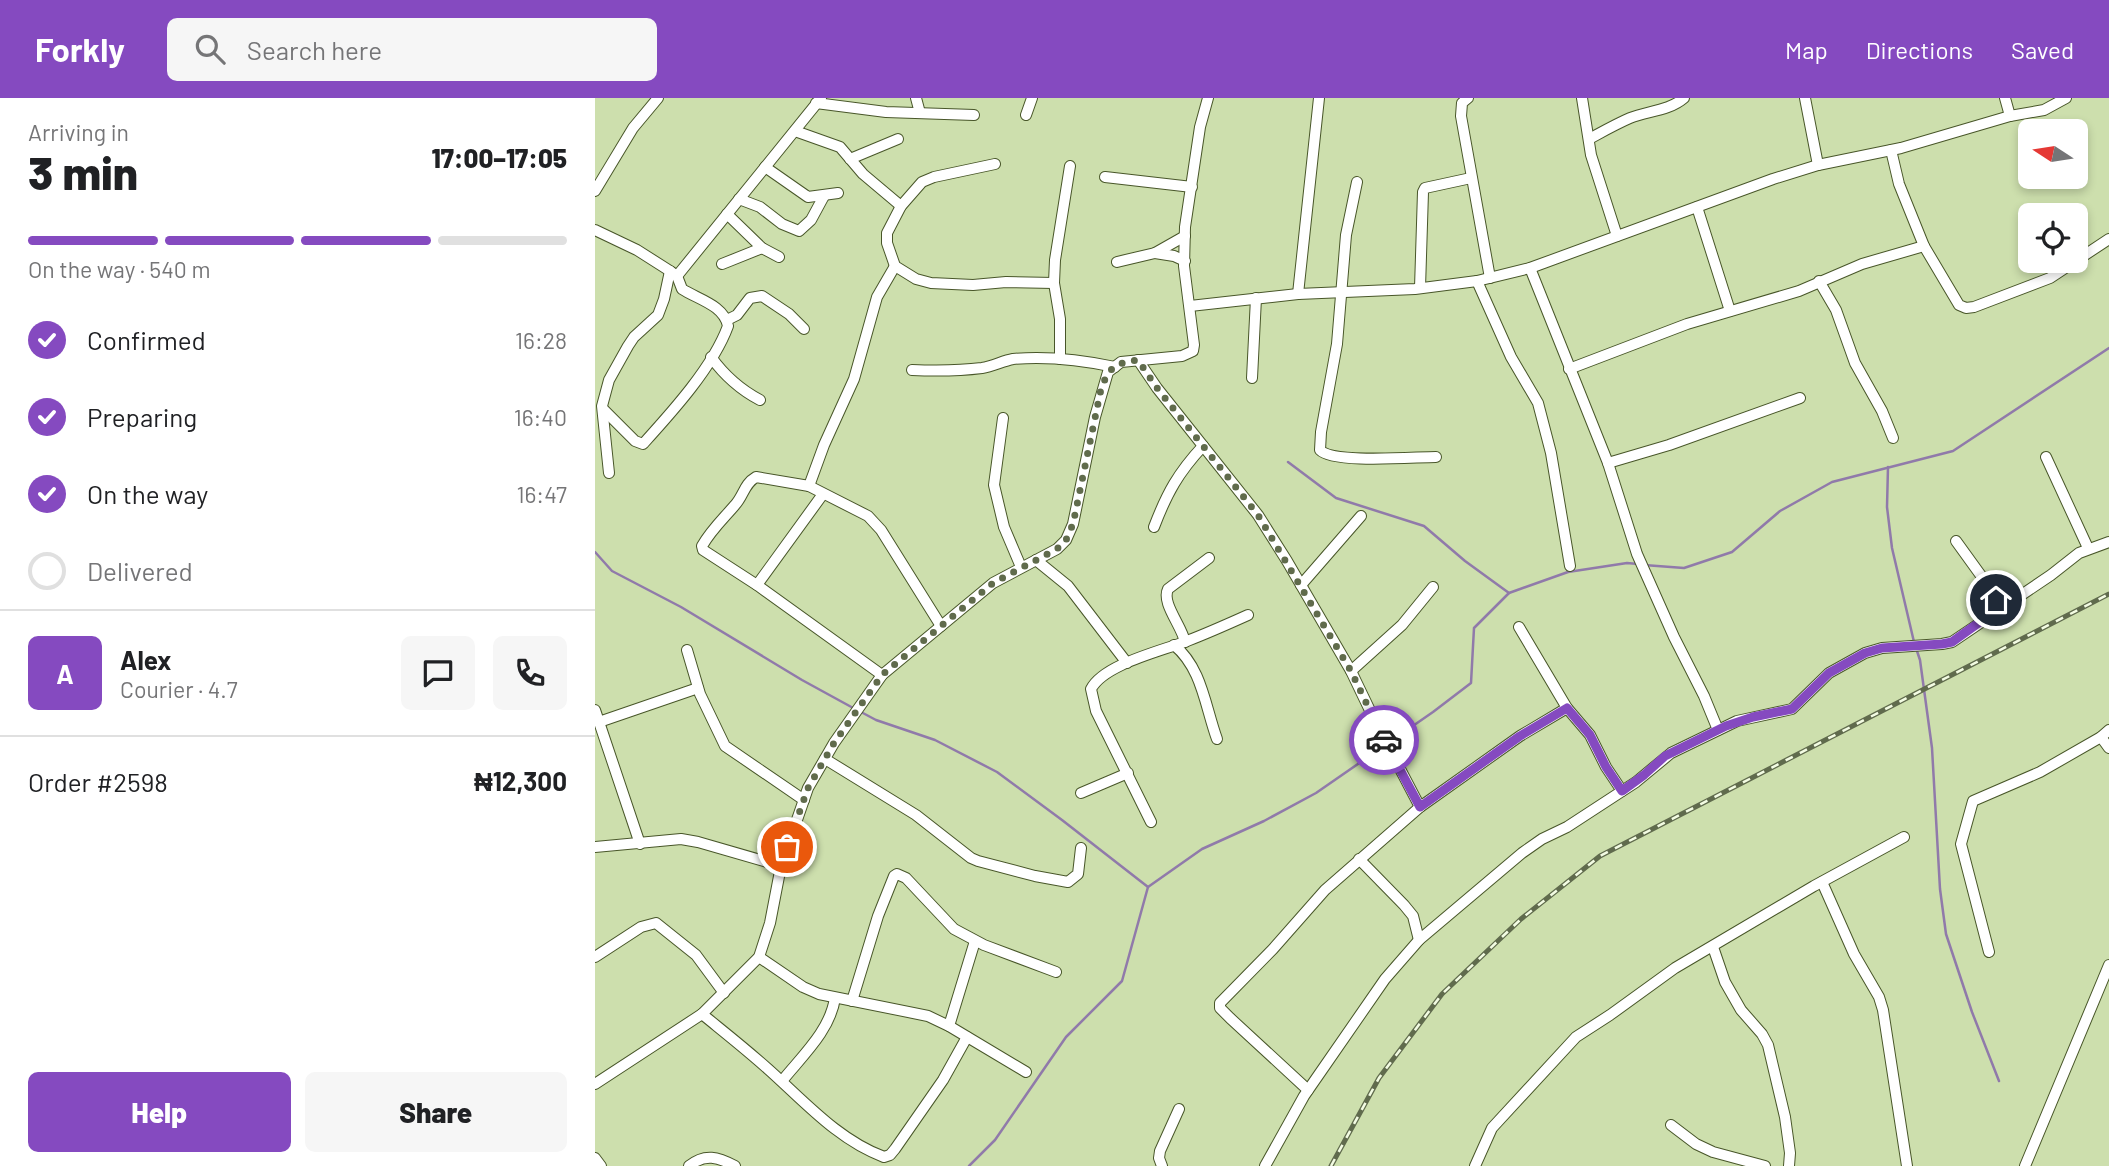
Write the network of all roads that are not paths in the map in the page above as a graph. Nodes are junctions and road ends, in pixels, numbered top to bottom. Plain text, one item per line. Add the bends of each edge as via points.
1 (658, 98) edge
2 (916, 98) edge
3 (1032, 98) edge
4 (1208, 98) edge
5 (1318, 98) edge
6 (1468, 98) edge
7 (1582, 98) edge
8 (1684, 98) edge
9 (1805, 98) edge
10 (2005, 98) edge
11 (2066, 98) edge
12 (819, 101) edge
13 (920, 113) junction
14 (974, 115) dead end
15 (1026, 115) dead end
16 (2010, 116) junction
17 (795, 131) junction
18 (898, 139) dead end
19 (1589, 139) junction
20 (1891, 150) junction
21 (850, 159) junction
22 (995, 164) dead end
23 (1818, 165) junction
24 (1070, 166) dead end
25 (765, 167) junction
26 (1105, 177) dead end
27 (1471, 178) junction
28 (1357, 182) dead end
29 (1192, 187) junction
30 (595, 191) edge
31 (838, 193) dead end
32 (824, 195) junction
33 (739, 199) junction
34 (901, 205) junction
35 (1697, 207) junction
36 (727, 214) junction
37 (595, 230) edge
38 (1185, 236) junction
39 (1617, 236) junction
40 (2109, 239) edge
41 (1924, 246) junction
42 (762, 248) junction
43 (1155, 253) junction
44 (779, 257) dead end
45 (1185, 261) junction
46 (1117, 262) dead end
47 (722, 264) dead end
48 (895, 266) junction
49 (1531, 268) junction
50 (674, 273) junction
51 (1490, 278) junction
52 (1477, 281) junction
53 (1819, 281) junction
54 (1055, 283) junction
55 (1420, 288) junction
56 (1343, 290) junction
57 (1298, 294) junction
58 (1256, 298) junction
59 (1190, 306) junction
60 (1730, 311) junction
61 (727, 320) junction
62 (804, 329) dead end
63 (711, 357) junction
64 (1060, 359) junction
65 (1138, 360) junction
66 (1115, 367) junction
67 (1569, 369) junction
68 (912, 370) dead end
69 (1252, 378) dead end
70 (599, 395) edge
71 (1800, 398) dead end
72 (760, 400) dead end
73 (603, 409) junction
74 (1003, 418) dead end
75 (1893, 438) dead end
76 (1203, 446) junction
77 (1436, 457) dead end
78 (2046, 457) dead end
79 (1608, 463) junction
80 (609, 473) dead end
81 (809, 486) junction
82 (823, 494) junction
83 (1361, 516) dead end
84 (1154, 527) dead end
85 (1956, 541) dead end
86 (2109, 542) edge
87 (2088, 548) junction
88 (1209, 558) dead end
89 (1036, 560) junction
90 (1570, 566) dead end
91 (1021, 567) junction
92 (757, 585) junction
93 (1301, 585) junction
94 (1433, 587) dead end
95 (1995, 611) junction
96 (1248, 615) dead end
97 (941, 626) junction
98 (1519, 627) dead end
99 (1185, 642) junction
100 (1174, 645) junction
101 (687, 650) dead end
102 (1127, 663) junction
103 (1351, 671) junction
104 (882, 675) junction
105 (698, 688) junction
106 (1567, 708) junction
107 (595, 710) edge
108 (599, 722) junction
109 (1718, 730) junction
110 (2105, 734) edge
111 (1217, 739) dead end
112 (2109, 748) edge
113 (825, 759) junction
114 (1128, 773) junction
115 (1622, 791) junction
116 (1080, 793) dead end
117 (804, 800) junction
118 (1420, 807) junction
119 (1151, 822) dead end
120 (1905, 837) dead end
121 (640, 844) junction
122 (595, 846) edge
123 (1081, 848) dead end
124 (1359, 859) junction
125 (781, 866) junction
126 (1822, 882) junction
127 (1419, 940) junction
128 (975, 941) junction
129 (1713, 947) junction
130 (1989, 952) dead end
131 (595, 957) edge
132 (759, 957) junction
133 (2109, 965) edge
134 (1056, 972) dead end
135 (725, 993) junction
136 (835, 998) junction
137 (852, 1001) junction
138 (702, 1014) junction
139 (949, 1026) junction
140 (967, 1037) junction
141 (1026, 1072) dead end
142 (782, 1081) junction
143 (595, 1084) edge
144 (1308, 1090) junction
145 (1179, 1109) dead end
146 (1671, 1125) dead end
147 (595, 1158) edge
148 (601, 1166) edge
149 (689, 1166) edge
150 (735, 1166) edge
151 (1162, 1166) edge
152 (1265, 1166) edge
153 (1475, 1166) edge
154 (1765, 1166) edge
155 (1789, 1166) edge
156 (1907, 1166) edge
157 (2025, 1166) edge

1 - 30 street via 633,128
2 - 13 street
3 - 15 street
4 - 29 street
5 - 57 street
6 - 27 street via 1462,103 1461,116
7 - 19 street
8 - 19 street
9 - 23 street
10 - 16 street
11 - 16 street via 2044,110
12 - 13 street
12 - 17 street
13 - 14 street
16 - 20 street
17 - 21 street via 840,147
17 - 25 street
18 - 21 street
19 - 39 street
20 - 23 street
20 - 41 street
21 - 34 street
22 - 34 street via 922,182
23 - 35 street
24 - 54 street
25 - 32 street via 808,197
25 - 33 street
26 - 29 street
27 - 51 street
27 - 55 street via 1423,192
28 - 56 street via 1346,235
29 - 38 street
31 - 32 street
32 - 33 street via 811,220 799,231
33 - 36 street
34 - 48 street via 886,238
35 - 39 street
35 - 60 street
36 - 42 street
36 - 50 street
37 - 50 street
38 - 43 street
38 - 45 street
39 - 49 street
40 - 41 street via 2050,278 1966,308 1959,305
41 - 53 street
42 - 44 street
42 - 47 street
43 - 45 street
43 - 46 street
45 - 59 street
48 - 54 street via 931,283
48 - 81 street via 877,297 854,379
49 - 51 street
49 - 67 street
50 - 61 street via 682,289 715,307
50 - 70 street via 658,315 634,337
51 - 52 street
52 - 55 street
52 - 90 street via 1538,403
53 - 60 street
53 - 75 street
54 - 64 street
55 - 56 street
56 - 57 street
56 - 77 street via 1320,450 1342,458
57 - 58 street
58 - 59 street
58 - 69 street
59 - 65 street via 1193,351
60 - 67 street
61 - 62 street via 750,298 762,296
61 - 63 street via 726,332
63 - 72 street via 746,393
63 - 73 street via 643,444
64 - 66 street
64 - 68 street via 1011,360 948,372
65 - 66 street
65 - 76 street
66 - 89 street via 1101,389 1069,534 1057,549
67 - 79 street
70 - 73 street
71 - 79 street
73 - 80 street
74 - 91 street via 994,485 1004,527
76 - 84 street via 1184,466
76 - 93 street via 1258,515
78 - 87 street
79 - 109 street via 1637,554
81 - 82 street
81 - 92 street via 756,477 702,546 711,557
82 - 92 street
82 - 97 street via 868,516 881,530
83 - 93 street
85 - 95 street via 1995,595
86 - 87 street
87 - 95 street
88 - 99 street via 1166,594
89 - 91 street
89 - 102 street via 1068,586
91 - 97 street via 993,583
92 - 104 street
93 - 103 street
94 - 103 street via 1402,625
95 - 109 street via 1952,642 1865,653 1829,673 1792,709
96 - 99 street
97 - 104 street
98 - 106 street
99 - 100 street
100 - 102 street
100 - 111 street via 1196,671
101 - 105 street
102 - 114 street via 1101,676 1091,689 1096,710
103 - 118 street
104 - 113 street
105 - 108 street
105 - 117 street via 725,746
106 - 115 street via 1590,735
106 - 118 street
107 - 108 street
108 - 121 street
109 - 115 street via 1665,756
110 - 112 street
110 - 130 street via 2041,772 1973,801 1961,844
113 - 117 street
113 - 123 street via 916,815 978,861 1067,882 1078,874
114 - 116 street
114 - 119 street
115 - 127 street via 1522,853
117 - 125 street
118 - 124 street
120 - 126 street
121 - 122 street
121 - 125 street via 681,839
124 - 127 street via 1404,905 1417,926
124 - 144 street via 1220,1003 1230,1018
125 - 132 street via 771,923
126 - 129 street
126 - 156 street via 1883,1010
127 - 144 street via 1385,979
128 - 134 street
128 - 137 street via 954,929 897,874 878,916
128 - 139 street
129 - 153 street via 1576,1037 1492,1128
129 - 155 street via 1725,982 1768,1045 1786,1117
131 - 135 street via 656,923 696,955
132 - 135 street
132 - 136 street via 803,987
133 - 157 street
135 - 138 street
136 - 137 street
136 - 142 street via 826,1026
137 - 139 street via 928,1016
138 - 142 street
138 - 143 street
139 - 140 street
140 - 141 street
140 - 142 street via 936,1090 895,1149 884,1157 835,1129
144 - 152 street
145 - 151 street via 1160,1152
146 - 154 street via 1713,1152
147 - 148 street
149 - 150 street via 708,1156

